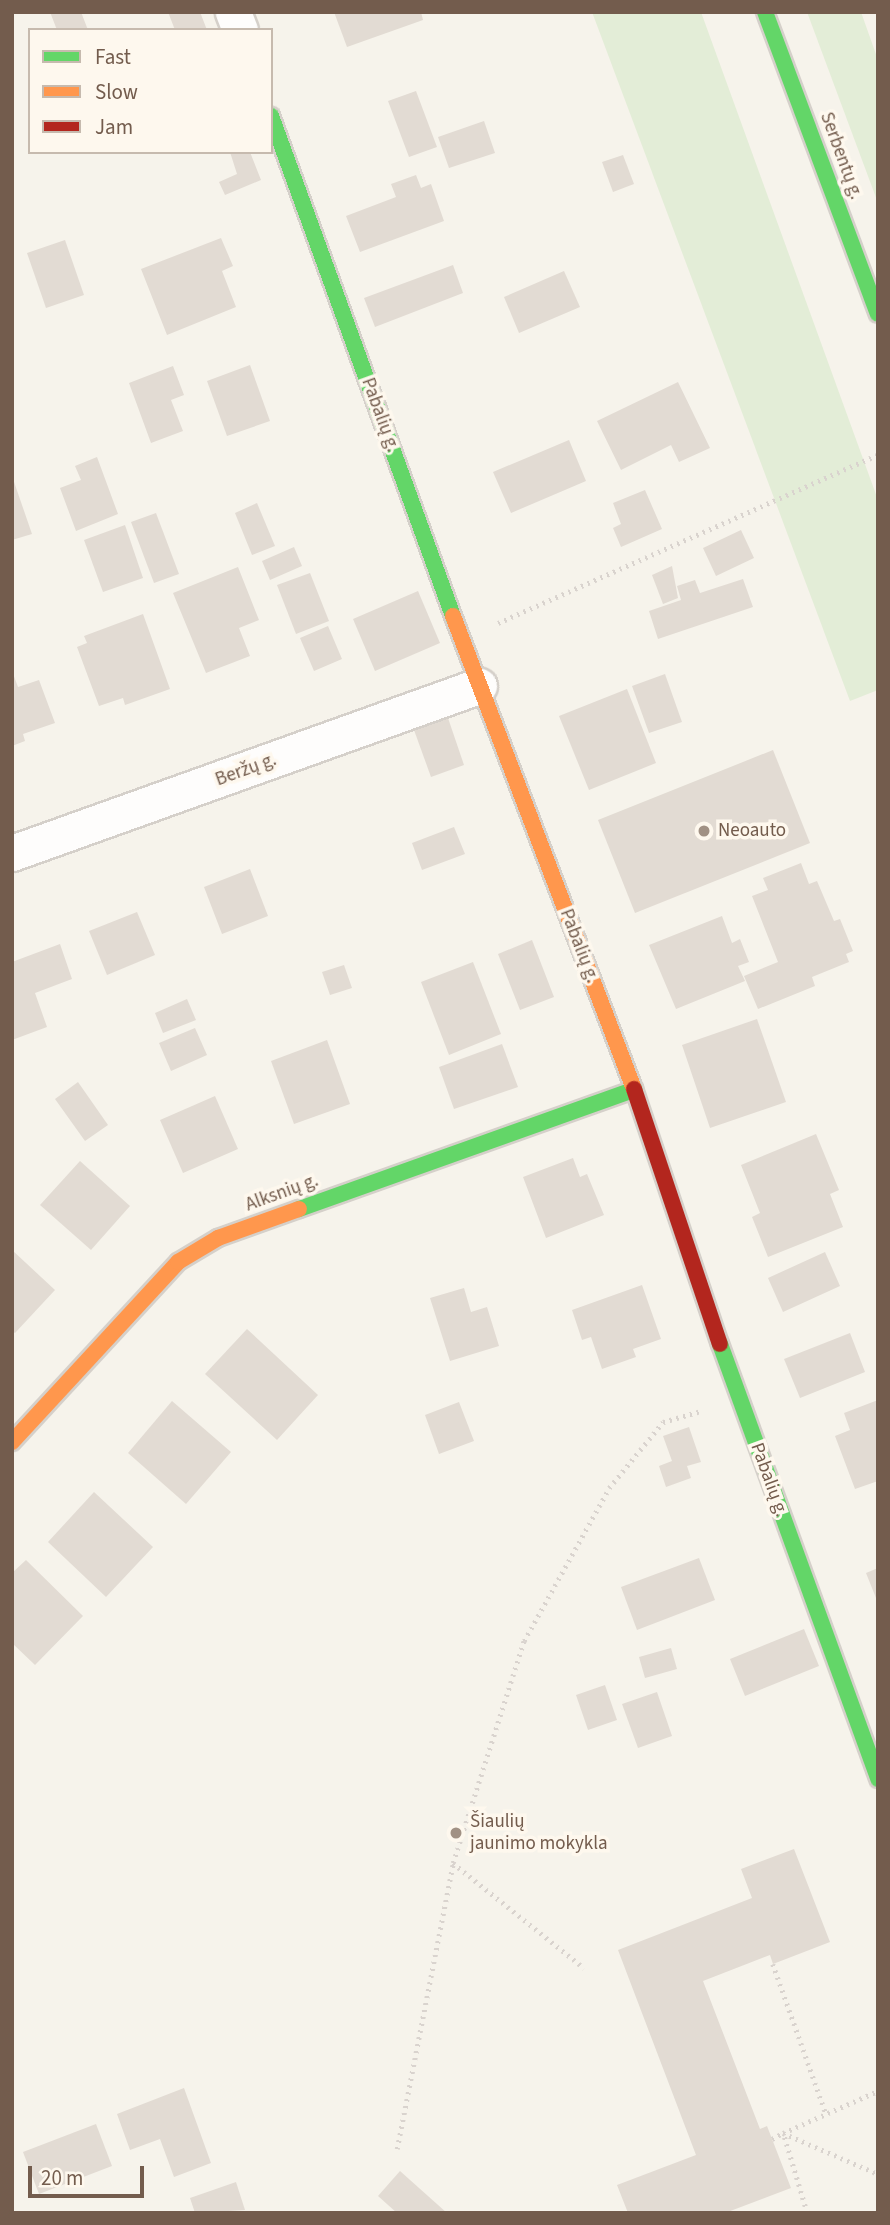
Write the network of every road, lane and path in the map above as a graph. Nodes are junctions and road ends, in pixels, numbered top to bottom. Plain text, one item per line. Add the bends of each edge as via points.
1 (765, 12) edge
2 (273, 121) edge
3 (878, 314) edge
4 (878, 454) edge
5 (462, 639) junction
6 (479, 687) junction
7 (12, 853) edge
8 (635, 1090) junction
9 (739, 1400) junction
10 (12, 1442) edge
11 (878, 1779) edge
12 (453, 1863) junction
13 (773, 1964) dead end
14 (584, 1968) dead end
15 (878, 2091) edge
16 (827, 2114) junction
17 (783, 2133) junction
18 (772, 2139) dead end
19 (397, 2149) dead end
20 (878, 2174) edge
21 (807, 2213) edge

1 - 3 street, Serbentų g.
2 - 5 street, Pabalių g.
4 - 5 path
5 - 6 street, Pabalių g.
6 - 7 street, Beržų g.
6 - 8 street, Pabalių g.
8 - 9 street, Pabalių g.
8 - 10 street, Alksnių g. via 218,1238 178,1262
9 - 11 street, Pabalių g.
9 - 12 path via 663,1422 609,1488 524,1641
12 - 14 path
12 - 19 path
13 - 16 path
15 - 16 path
16 - 17 path
17 - 18 path
17 - 20 path
17 - 21 path

